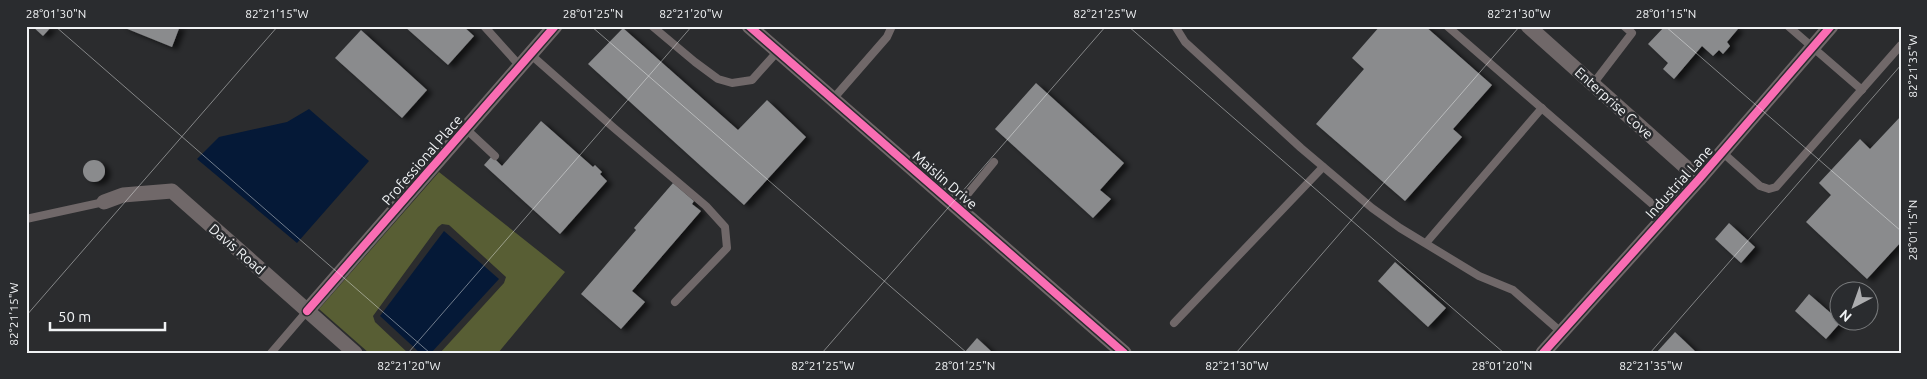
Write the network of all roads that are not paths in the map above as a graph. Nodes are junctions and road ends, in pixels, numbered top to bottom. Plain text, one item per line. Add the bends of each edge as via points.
1 (484, 26) edge
2 (555, 26) edge
3 (652, 26) edge
4 (749, 26) edge
5 (892, 26) edge
6 (1175, 26) edge
7 (1447, 26) edge
8 (1528, 26) edge
9 (1624, 26) edge
10 (1788, 26) edge
11 (1831, 26) edge
12 (1901, 45) edge
13 (1813, 47) junction
14 (778, 51) junction
15 (530, 54) junction
16 (520, 66) junction
17 (1593, 84) junction
18 (1862, 90) junction
19 (833, 99) junction
20 (1542, 108) junction
21 (466, 129) junction
22 (1722, 152) junction
23 (495, 156) dead end
24 (994, 162) dead end
25 (1323, 167) junction
26 (1699, 179) junction
27 (104, 202) joint
28 (957, 207) junction
29 (1666, 216) junction
30 (26, 220) edge
31 (1426, 243) junction
32 (675, 302) dead end
33 (307, 311) junction
34 (1174, 323) dead end
35 (1561, 332) junction
36 (271, 353) edge
37 (355, 353) edge
38 (1124, 353) edge
39 (1543, 353) edge

1 - 16 lane
2 - 15 street, Professional Place
3 - 14 lane via 694,62 718,79 732,83 752,80
4 - 14 street, Maislin Drive
5 - 19 lane via 887,37
6 - 25 lane via 1185,42
7 - 20 lane
8 - 17 street, Enterprise Cove
9 - 17 lane via 1632,33
10 - 13 lane
11 - 13 street, Industrial Lane
12 - 18 lane
13 - 18 lane
13 - 22 street, Industrial Lane
14 - 19 street, Maislin Drive
15 - 16 street, Professional Place
15 - 32 lane via 706,206 726,228 727,248
16 - 21 street, Professional Place
17 - 26 street, Enterprise Cove
18 - 22 lane via 1776,186 1769,189 1760,186
19 - 28 street, Maislin Drive
20 - 29 lane
20 - 31 lane
21 - 23 lane
21 - 33 street, Professional Place
22 - 26 street, Industrial Lane
24 - 28 lane
25 - 31 lane via 1372,208
25 - 34 lane
26 - 29 street, Industrial Lane
27 - 30 lane
27 - 33 street, Davis Road via 123,195 172,191
28 - 38 street, Maislin Drive
29 - 35 street, Industrial Lane
31 - 35 lane via 1479,276 1513,290
33 - 36 lane
33 - 37 street, Davis Road
35 - 39 street, Industrial Lane

